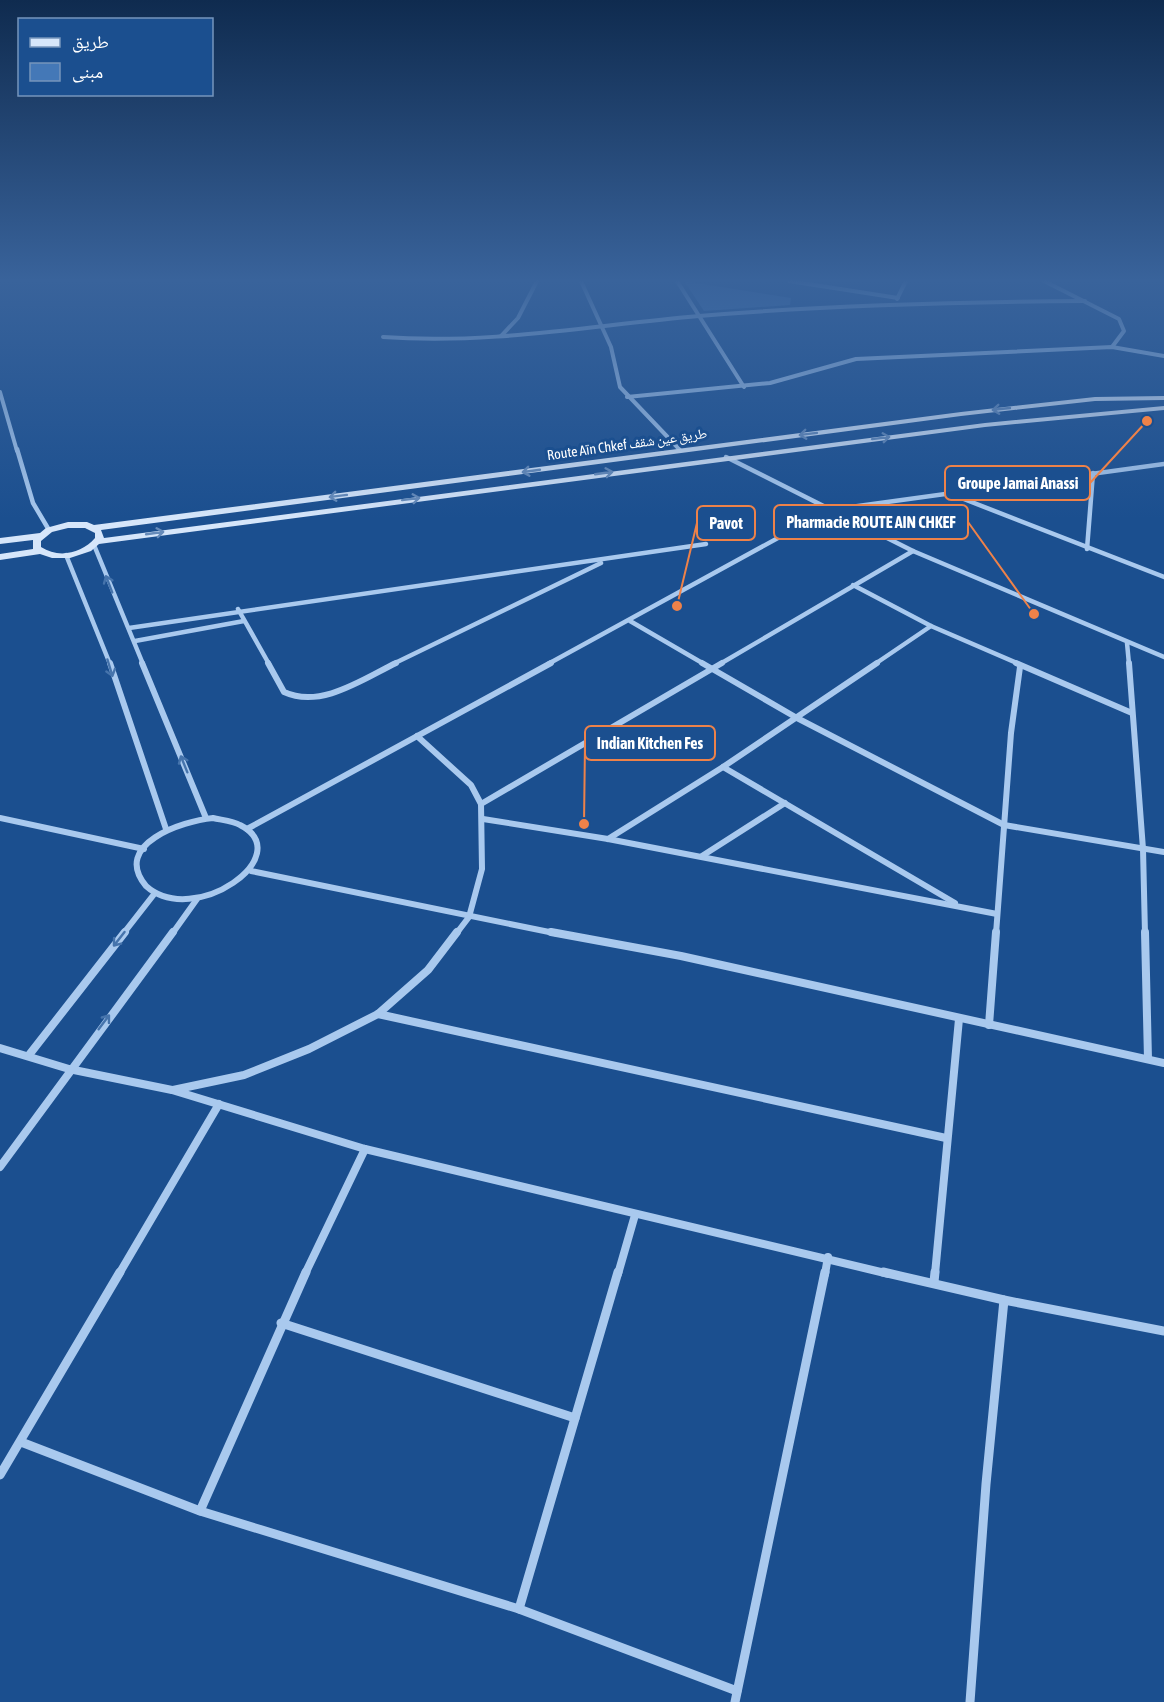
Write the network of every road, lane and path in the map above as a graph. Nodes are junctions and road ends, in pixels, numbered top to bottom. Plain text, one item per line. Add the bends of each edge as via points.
1 (613, 360) edge
2 (728, 360) edge
3 (851, 360) edge
4 (744, 387) junction
5 (0, 393) edge
6 (627, 397) junction
7 (1164, 398) edge
8 (1164, 408) edge
9 (680, 450) junction
10 (726, 457) junction
11 (1164, 464) edge
12 (1093, 473) junction
13 (951, 494) junction
14 (829, 510) junction
15 (94, 528) junction
16 (49, 530) junction
17 (40, 536) junction
18 (0, 541) edge
19 (96, 544) junction
20 (706, 544) dead end
21 (1087, 549) junction
22 (40, 551) junction
23 (913, 551) junction
24 (66, 555) junction
25 (0, 556) edge
26 (606, 560) junction
27 (1164, 577) edge
28 (853, 585) junction
29 (238, 609) junction
30 (244, 621) junction
31 (630, 621) junction
32 (931, 626) junction
33 (129, 628) junction
34 (135, 641) junction
35 (1127, 643) junction
36 (1164, 657) edge
37 (712, 667) junction
38 (1020, 667) junction
39 (1132, 713) junction
40 (797, 718) junction
41 (417, 736) junction
42 (723, 766) junction
43 (785, 803) junction
44 (480, 804) junction
45 (0, 818) edge
46 (206, 818) junction
47 (483, 819) junction
48 (1004, 825) junction
49 (247, 829) junction
50 (166, 830) junction
51 (608, 839) junction
52 (144, 849) junction
53 (1143, 849) junction
54 (1164, 852) edge
55 (702, 856) junction
56 (251, 871) junction
57 (155, 893) junction
58 (196, 899) junction
59 (959, 905) junction
60 (996, 914) junction
61 (469, 917) junction
62 (378, 1014) junction
63 (959, 1019) junction
64 (989, 1025) junction
65 (0, 1048) edge
66 (29, 1055) junction
67 (1148, 1059) junction
68 (1164, 1063) edge
69 (69, 1069) junction
70 (172, 1090) junction
71 (219, 1104) junction
72 (946, 1138) junction
73 (365, 1149) junction
74 (0, 1167) edge
75 (635, 1215) junction
76 (828, 1257) junction
77 (934, 1282) junction
78 (1004, 1300) junction
79 (281, 1323) junction
80 (1164, 1331) edge
81 (575, 1418) junction
82 (21, 1442) junction
83 (0, 1475) edge
84 (200, 1511) junction
85 (519, 1609) junction
86 (737, 1691) junction
87 (735, 1702) edge
88 (970, 1702) edge

1 - 6 street
2 - 4 street
3 - 4 street via 790,379
4 - 6 street
5 - 16 street via 33,503
6 - 9 street
7 -> 9 main road, Route Aïn Chkef طريق عين شقف via 1036,405
10 -> 8 main road, Route Aïn Chkef طريق عين شقف via 1008,422
9 -> 15 main road, Route Aïn Chkef طريق عين شقف
10 - 14 street
19 -> 10 main road, Route Aïn Chkef طريق عين شقف
11 - 12 street
12 - 13 street
12 - 21 street
13 - 14 street
13 - 21 street
14 - 23 street
14 - 31 street
15 - 16 main road, Route Aïn Chkef طريق عين شقف via 72,524
15 - 19 main road via 99,534
16 - 17 main road
17 - 18 main road
17 - 22 main road via 36,544
19 - 24 main road, Route Aïn Chkef طريق عين شقف
33 -> 19 street via 107,584
20 - 26 street
21 - 27 street
22 - 24 main road
22 - 25 main road
23 - 28 street
23 - 35 street
24 -> 50 street via 100,634
26 - 29 street
26 - 30 street via 333,693 308,699 284,692
28 - 32 street
28 - 37 street
29 - 30 street
29 - 33 street
30 - 34 street
31 - 37 street
31 - 41 street
32 - 38 street
32 - 40 street
33 - 34 street
46 -> 34 street
35 - 36 street
35 - 39 street
37 - 40 street
37 - 44 street
38 - 39 street
38 - 48 street
39 - 53 street
40 - 42 street
40 - 48 street
41 - 44 street via 471,785
41 - 49 street
42 - 43 street
42 - 51 street
43 - 55 street
43 - 59 street
44 - 47 street
45 - 52 street
46 - 49 street via 226,820
46 - 50 street
47 - 51 street
47 - 61 street via 482,869
48 - 53 street
48 - 60 street
49 - 56 street via 258,846
50 - 52 street
51 - 55 street
52 - 57 street via 137,865 139,876
53 - 54 street
53 - 67 street
55 - 59 street
56 - 58 street via 232,887
56 - 61 street
57 - 58 street
57 -> 66 street
69 -> 58 street
59 - 60 street
60 - 64 street
61 - 62 street via 428,970
61 - 63 street via 681,956
62 - 70 street via 309,1049 244,1075
62 - 72 street
63 - 64 street
63 - 72 street
64 - 67 street
65 - 66 street
66 - 69 street
67 - 68 street
69 - 70 street
69 - 74 street
70 - 71 street
71 - 73 street
71 - 82 street
72 - 77 street
73 - 75 street
73 - 79 street
75 - 76 street
75 - 81 street
76 - 77 street
76 - 86 street
77 - 78 street
78 - 80 street
78 - 88 street
79 - 81 street
79 - 84 street
81 - 85 street
82 - 83 street
82 - 84 street
84 - 85 street
85 - 86 street
86 - 87 street

